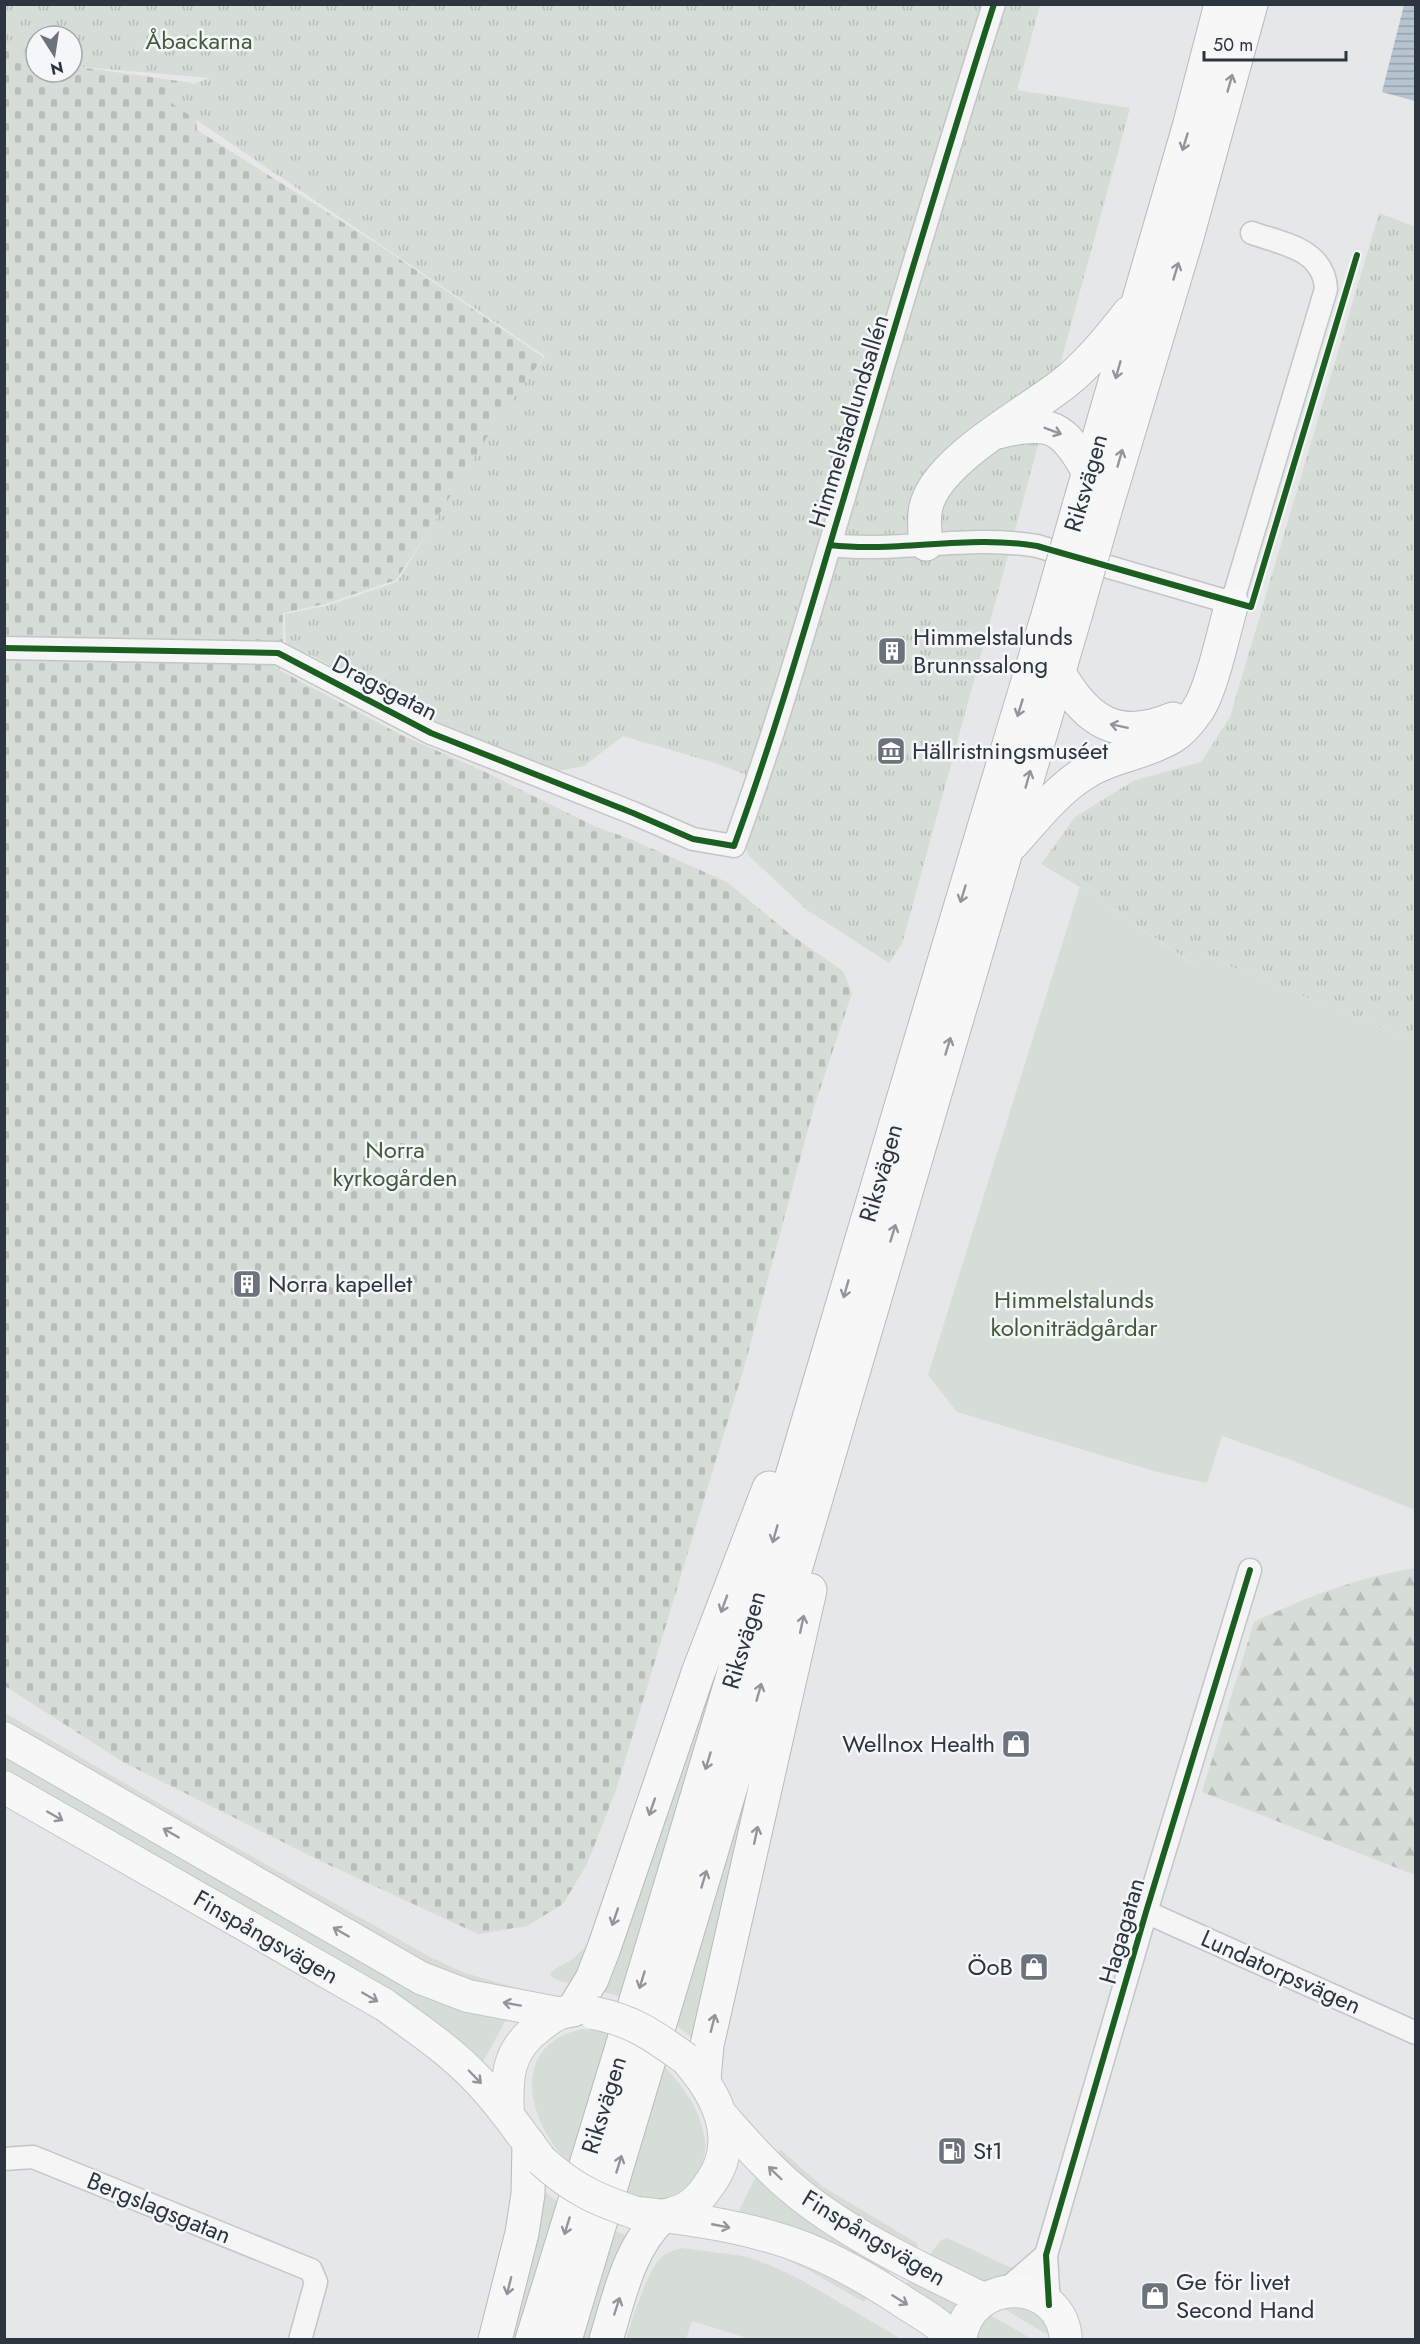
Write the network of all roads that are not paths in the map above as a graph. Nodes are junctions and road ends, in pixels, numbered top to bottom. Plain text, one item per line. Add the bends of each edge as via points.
1 (994, 4) edge
2 (1221, 4) edge
3 (1251, 4) edge
4 (1252, 233) dead end
5 (1137, 302) junction
6 (996, 432) junction
7 (1089, 473) junction
8 (1091, 510) junction
9 (926, 544) junction
10 (830, 545) junction
11 (1232, 603) junction
12 (1062, 612) junction
13 (4, 648) edge
14 (1059, 673) junction
15 (1206, 691) junction
16 (734, 846) joint
17 (1006, 850) junction
18 (876, 1289) junction
19 (832, 1337) junction
20 (1250, 1570) dead end
21 (4, 1738) edge
22 (4, 1787) edge
23 (1146, 1912) junction
24 (574, 2012) junction
25 (1416, 2033) edge
26 (695, 2070) junction
27 (508, 2115) junction
28 (721, 2115) junction
29 (535, 2152) junction
30 (4, 2159) edge
31 (650, 2215) junction
32 (1046, 2255) junction
33 (992, 2296) junction
34 (1049, 2305) junction
35 (300, 2340) edge
36 (495, 2340) edge
37 (532, 2340) edge
38 (565, 2340) edge
39 (606, 2340) edge
40 (954, 2340) edge
41 (960, 2340) edge
42 (1066, 2340) edge

1 - 10 street, Himmelstadlundsallén
2 -> 5 highway, Riksvägen
8 -> 3 highway, Riksvägen via 1187,237
4 - 11 street via 1306,252 1325,277 1326,289
5 - 6 highway via 1085,364
5 -> 7 highway, Riksvägen
6 -> 7 highway via 1034,426 1051,428 1069,440
6 - 9 highway via 941,478 926,507
7 - 8 highway, Riksvägen
8 - 12 highway, Riksvägen, bridge
9 - 10 street via 876,548
9 - 11 street via 983,540 1037,546
10 - 16 street, Himmelstadlundsallén
11 - 15 highway
12 - 14 highway, Riksvägen
12 -> 19 highway, Riksvägen
13 - 16 street, Dragsgatan via 278,653 431,733 693,839
15 -> 14 highway via 1175,718 1137,730 1113,726 1084,710
17 -> 14 highway, Riksvägen
15 - 17 highway via 1199,709 1172,737 1103,762 1083,774 1047,805
18 -> 17 highway, Riksvägen
26 -> 18 highway via 707,2045 743,1892
38 -> 18 highway, Riksvägen
19 -> 24 highway via 752,1529 604,1948
19 -> 37 highway, Riksvägen via 717,1732
20 - 23 street, Hagagatan
24 -> 21 main road, Finspångsvägen via 468,1996 421,1978
22 -> 27 main road, Finspångsvägen via 385,2005 475,2076
23 - 25 street, Lundatorpsvägen
23 - 32 street, Hagagatan
24 - 26 main road, bridge via 613,2017 642,2028
24 - 27 main road via 531,2032 513,2054 507,2084
26 - 28 main road
27 - 29 main road
28 - 31 main road via 724,2149 716,2175 702,2196 686,2208
33 -> 28 main road, Finspångsvägen via 915,2266 820,2211 776,2175
29 - 31 main road, bridge via 564,2181 596,2200
29 -> 36 highway via 522,2233
30 - 35 street, Bergslagsgatan via 33,2157 311,2270 316,2282
39 -> 31 highway
31 -> 40 main road, Finspångsvägen via 735,2229 810,2250 888,2292 944,2328
32 - 33 street
32 - 34 street, Hagagatan
33 - 34 main road via 1034,2293
33 - 41 main road via 975,2306 961,2330
34 - 42 main road via 1065,2330

